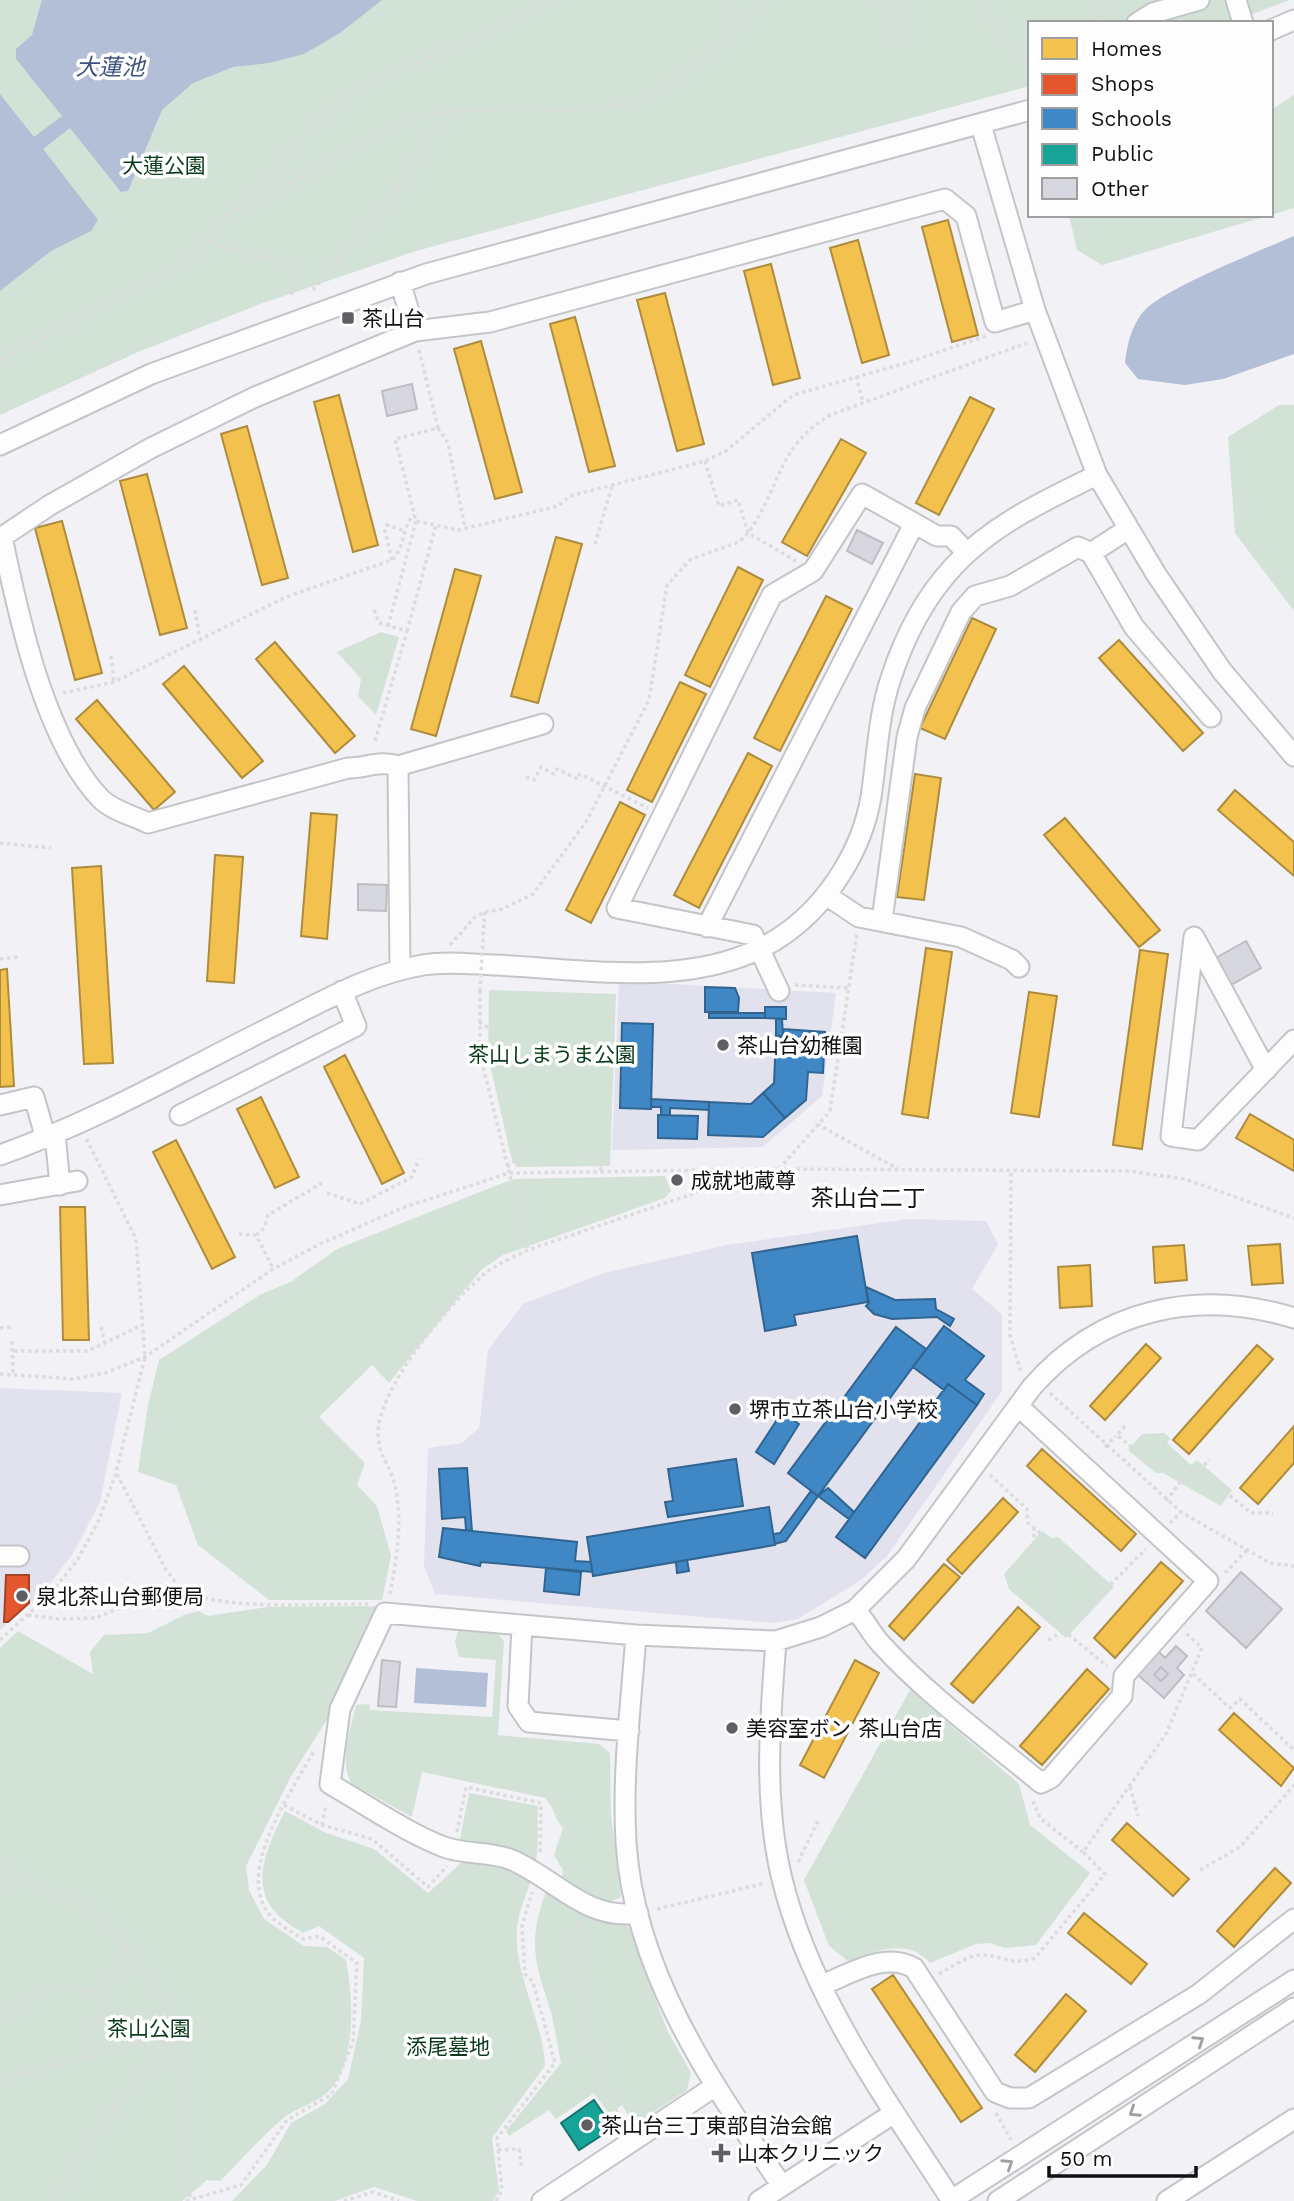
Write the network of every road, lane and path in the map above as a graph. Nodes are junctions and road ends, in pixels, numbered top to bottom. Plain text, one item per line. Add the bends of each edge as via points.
1 (557, 0) edge
2 (733, 0) edge
3 (759, 0) edge
4 (881, 0) edge
5 (907, 0) edge
6 (986, 0) edge
7 (1112, 0) edge
8 (1199, 0) edge
9 (1236, 0) edge
10 (1294, 20) edge
11 (1094, 21) edge
12 (1140, 21) edge
13 (1242, 21) edge
14 (1273, 29) edge
15 (726, 40) junction
16 (1028, 56) edge
17 (1028, 111) edge
18 (442, 114) junction
19 (981, 125) junction
20 (234, 211) junction
21 (208, 242) junction
22 (400, 282) junction
23 (313, 290) dead end
24 (291, 298) dead end
25 (1035, 310) junction
26 (995, 322) junction
27 (415, 331) junction
28 (1029, 343) dead end
29 (0, 360) edge
30 (856, 376) junction
31 (863, 402) junction
32 (438, 428) junction
33 (0, 445) edge
34 (705, 461) junction
35 (1097, 475) junction
36 (612, 486) junction
37 (414, 515) junction
38 (416, 521) junction
39 (914, 524) junction
40 (436, 525) junction
41 (465, 528) junction
42 (1128, 530) junction
43 (405, 531) junction
44 (748, 533) junction
45 (595, 544) dead end
46 (967, 553) junction
47 (1091, 553) junction
48 (392, 560) junction
49 (813, 571) junction
50 (195, 610) dead end
51 (373, 610) dead end
52 (388, 626) junction
53 (407, 631) junction
54 (200, 639) junction
55 (111, 656) dead end
56 (114, 682) junction
57 (44, 697) junction
58 (1211, 717) dead end
59 (543, 724) dead end
60 (375, 740) dead end
61 (1294, 756) edge
62 (398, 766) junction
63 (526, 777) dead end
64 (604, 786) junction
65 (662, 816) junction
66 (0, 844) edge
67 (51, 848) dead end
68 (826, 895) junction
69 (485, 912) junction
70 (859, 917) junction
71 (882, 920) junction
72 (706, 927) junction
73 (760, 949) junction
74 (443, 953) dead end
75 (19, 957) dead end
76 (0, 959) edge
77 (1019, 967) dead end
78 (400, 970) junction
79 (777, 987) joint
80 (848, 988) junction
81 (342, 991) junction
82 (479, 1022) junction
83 (496, 1032) dead end
84 (1294, 1040) edge
85 (1266, 1070) junction
86 (0, 1105) edge
87 (180, 1115) dead end
88 (78, 1124) junction
89 (817, 1124) junction
90 (51, 1137) junction
91 (526, 1152) dead end
92 (0, 1155) edge
93 (593, 1155) dead end
94 (419, 1159) dead end
95 (507, 1167) junction
96 (779, 1169) junction
97 (900, 1170) junction
98 (602, 1171) junction
99 (716, 1172) junction
100 (1011, 1172) junction
101 (509, 1173) junction
102 (322, 1183) dead end
103 (327, 1193) dead end
104 (0, 1195) edge
105 (1294, 1218) edge
106 (239, 1234) dead end
107 (256, 1235) junction
108 (528, 1250) junction
109 (273, 1269) junction
110 (1294, 1318) edge
111 (142, 1325) junction
112 (11, 1327) dead end
113 (101, 1327) dead end
114 (0, 1328) edge
115 (12, 1341) dead end
116 (105, 1344) junction
117 (14, 1351) junction
118 (145, 1357) junction
119 (0, 1374) edge
120 (13, 1375) junction
121 (1024, 1380) dead end
122 (1048, 1392) dead end
123 (1018, 1406) junction
124 (1125, 1426) dead end
125 (1116, 1435) junction
126 (1105, 1447) junction
127 (1209, 1459) dead end
128 (976, 1462) junction
129 (1200, 1471) junction
130 (116, 1472) junction
131 (1189, 1472) junction
132 (1166, 1501) junction
133 (1181, 1512) junction
134 (1272, 1513) dead end
135 (1034, 1527) junction
136 (1159, 1535) junction
137 (1247, 1550) junction
138 (1294, 1566) edge
139 (1209, 1580) junction
140 (1107, 1589) junction
141 (184, 1593) junction
142 (386, 1608) junction
143 (855, 1610) junction
144 (28, 1615) junction
145 (1172, 1622) junction
146 (522, 1626) junction
147 (1064, 1630) junction
148 (636, 1635) junction
149 (0, 1640) edge
150 (1048, 1640) dead end
151 (776, 1641) junction
152 (1192, 1674) junction
153 (1124, 1676) junction
154 (629, 1731) junction
155 (315, 1748) dead end
156 (1294, 1750) edge
157 (1041, 1783) junction
158 (1294, 1785) edge
159 (1129, 1786) junction
160 (284, 1805) junction
161 (1138, 1816) dead end
162 (820, 1819) dead end
163 (449, 1848) junction
164 (1083, 1852) junction
165 (0, 1864) edge
166 (5, 1869) junction
167 (1200, 1870) dead end
168 (538, 1871) junction
169 (782, 1879) junction
170 (0, 1890) edge
171 (581, 1905) junction
172 (638, 1913) junction
173 (1294, 1919) edge
174 (122, 1948) junction
175 (1294, 1980) edge
176 (923, 1983) junction
177 (822, 1985) junction
178 (106, 1995) junction
179 (1294, 2008) edge
180 (0, 2022) edge
181 (174, 2032) junction
182 (83, 2058) junction
183 (0, 2080) edge
184 (714, 2087) junction
185 (894, 2113) junction
186 (1294, 2119) edge
187 (999, 2120) dead end
188 (635, 2140) junction
189 (1013, 2143) dead end
190 (498, 2150) junction
191 (524, 2162) dead end
192 (782, 2186) junction
193 (188, 2200) edge
194 (55, 2201) edge
195 (344, 2201) edge
196 (399, 2201) edge
197 (496, 2201) edge
198 (542, 2201) edge
199 (759, 2201) edge
200 (951, 2201) edge
201 (998, 2201) edge
202 (1167, 2201) edge

1 - 20 path via 365,86 303,137
2 - 15 path
3 - 15 path
4 - 5 path via 895,44 902,40
6 - 16 path via 991,25 1002,40
7 - 11 path
8 - 12 street
9 - 13 street
10 - 14 street
15 - 18 path via 669,84 622,104 596,109
17 - 19 street
18 - 20 path via 420,117 386,131 265,199
18 - 23 path via 386,204
19 - 22 street
19 - 25 street
20 - 21 path
21 - 24 path via 298,266
21 - 29 path via 176,270
22 - 27 street
22 - 33 street via 151,374
25 - 26 street
25 - 35 street
26 - 27 street via 966,216 945,198 490,321
26 - 30 path via 987,336
27 - 32 path
27 - 57 street via 255,397 151,448 2,537
28 - 31 path
30 - 31 path
30 - 34 path via 793,395 726,451
31 - 44 path via 830,415 803,434 790,449
32 - 37 path via 395,439
32 - 41 path via 447,443
34 - 36 path
34 - 44 path via 719,506 738,500
35 - 42 street
35 - 46 street via 1010,520
36 - 41 path via 570,496 558,506
36 - 45 path
37 - 38 path
37 - 43 path
38 - 40 path
38 - 52 path
39 - 46 street via 937,536 951,537
39 - 49 street via 862,494
39 - 72 street
40 - 41 path
40 - 53 path
42 - 47 street
42 - 61 street via 1222,671
43 - 48 path via 399,553
43 - 48 path via 387,526
44 - 49 path
44 - 64 path via 739,542 691,559 667,585 649,699
46 - 68 street via 925,603 904,644 890,679 870,802 858,843
47 - 58 street via 1134,627
47 - 71 street via 1078,547 1010,586 975,596 961,612 915,708 907,737
48 - 54 path via 286,597
49 - 65 street via 772,595
50 - 54 path
51 - 52 path via 379,623
52 - 53 path
53 - 60 path
54 - 56 path
55 - 56 path
56 - 57 path
57 - 62 street via 69,752 101,800 148,823 348,768 383,762
59 - 62 street
62 - 78 street
63 - 64 path via 534,780 541,767 578,779 580,774
64 - 65 path
64 - 69 path via 586,822 533,894
65 - 72 street via 617,908
66 - 67 path
68 - 70 street
68 - 73 street via 786,934
69 - 74 path
69 - 82 path, bridge
70 - 71 street
70 - 80 path
71 - 77 street via 961,937
72 - 73 street via 753,935
73 - 78 street via 707,967 664,973 448,963
73 - 79 street
75 - 76 path
78 - 81 street
79 - 80 path
80 - 89 path via 830,1111
81 - 87 street via 356,1026
81 - 88 street
82 - 83 path
82 - 95 path via 480,1054
84 - 85 street
85 - 85 street via 1198,1140 1171,1136 1194,937
86 - 90 street via 34,1097
88 - 90 street
88 - 111 path via 136,1239
89 - 96 path
89 - 97 path
90 - 92 street
90 - 104 street via 69,1183
91 - 95 path
93 - 98 path
94 - 103 path via 412,1177 360,1203
95 - 101 path
96 - 97 path
96 - 99 path
97 - 100 path
98 - 99 path
98 - 101 path
99 - 108 path via 701,1191
100 - 105 path via 1129,1171 1185,1179
100 - 121 path via 1010,1335
101 - 108 path
101 - 109 path via 365,1222
102 - 107 path via 268,1215
106 - 107 path
107 - 109 path
108 - 142 path via 484,1274 468,1289 424,1342 379,1417 382,1458 393,1478 399,1519
109 - 118 path
110 - 123 street via 1241,1306 1161,1308 1110,1326 1084,1342 1050,1366
111 - 116 path
111 - 118 path
112 - 114 path
113 - 116 path
115 - 117 path
116 - 117 path via 88,1351
117 - 120 path
118 - 120 path via 74,1379
118 - 130 path
119 - 120 path
122 - 126 path
123 - 128 street
123 - 136 street
124 - 125 path
125 - 126 path
125 - 131 path via 1151,1463 1177,1462
126 - 132 path
127 - 129 path
128 - 135 path via 1027,1509 1028,1523
128 - 143 street via 906,1559
129 - 131 path
129 - 134 path via 1251,1513
130 - 141 path via 165,1568
130 - 144 path via 99,1520 78,1559
131 - 132 path
132 - 133 path
133 - 136 path
133 - 137 path
135 - 140 path
135 - 147 path via 1034,1556 1049,1567 1043,1588 1051,1620
136 - 139 street
136 - 140 path
137 - 138 path via 1270,1563
137 - 139 path via 1219,1579
139 - 145 street
140 - 147 path
141 - 142 path via 202,1598
141 - 144 path via 150,1596 95,1618
142 - 146 street
142 - 163 street via 340,1709 330,1784
143 - 151 street
143 - 157 street via 901,1664
144 - 149 path
145 - 152 path via 1202,1648
145 - 153 street
146 - 148 street
146 - 154 street via 518,1706 528,1723
147 - 150 path
147 - 153 path
148 - 151 street
148 - 154 street
151 - 169 street via 769,1755
152 - 156 path via 1230,1708 1240,1699
152 - 159 path via 1166,1734
153 - 157 street via 1122,1696 1051,1778
154 - 172 street via 626,1844
155 - 160 path
157 - 164 path via 1032,1804 1040,1818
158 - 167 path via 1240,1847
159 - 161 path
159 - 164 path
160 - 163 path via 322,1825 372,1839 428,1887 452,1861
160 - 193 path via 265,1844 258,1874 262,1903 274,1919 303,1939 319,1936 357,1963 353,2041 332,2094 288,2120 241,2185
162 - 169 path via 791,1876
163 - 168 street via 505,1857
163 - 168 path via 466,1787 541,1803
164 - 176 path via 1105,1874 1035,1958 1010,1963 973,1956
165 - 166 path
166 - 170 path
166 - 174 path via 80,1904 102,1921
168 - 171 street
168 - 190 path via 522,1926 525,1975 533,1982 555,2063 497,2138
169 - 172 path
169 - 177 street via 804,1949
171 - 172 street
171 - 188 path via 575,1974 613,2107
172 - 184 street via 655,1969
173 - 176 street via 1199,1994 1029,2098 995,2092
174 - 178 path
174 - 181 path via 173,2017
200 -> 175 street
176 - 177 street via 914,1968 902,1961 885,1961
177 - 185 street
178 - 180 path via 52,1986
178 - 182 path
179 -> 201 street
181 - 182 path
181 - 193 path
181 - 194 path via 81,2153
182 - 183 path
184 - 188 street
184 - 192 street
185 - 192 street
185 - 200 street
186 - 202 street
187 - 189 path
188 - 198 street
190 - 191 path via 519,2149 521,2164
190 - 197 path via 502,2190
192 - 199 street
195 - 196 path via 373,2192

